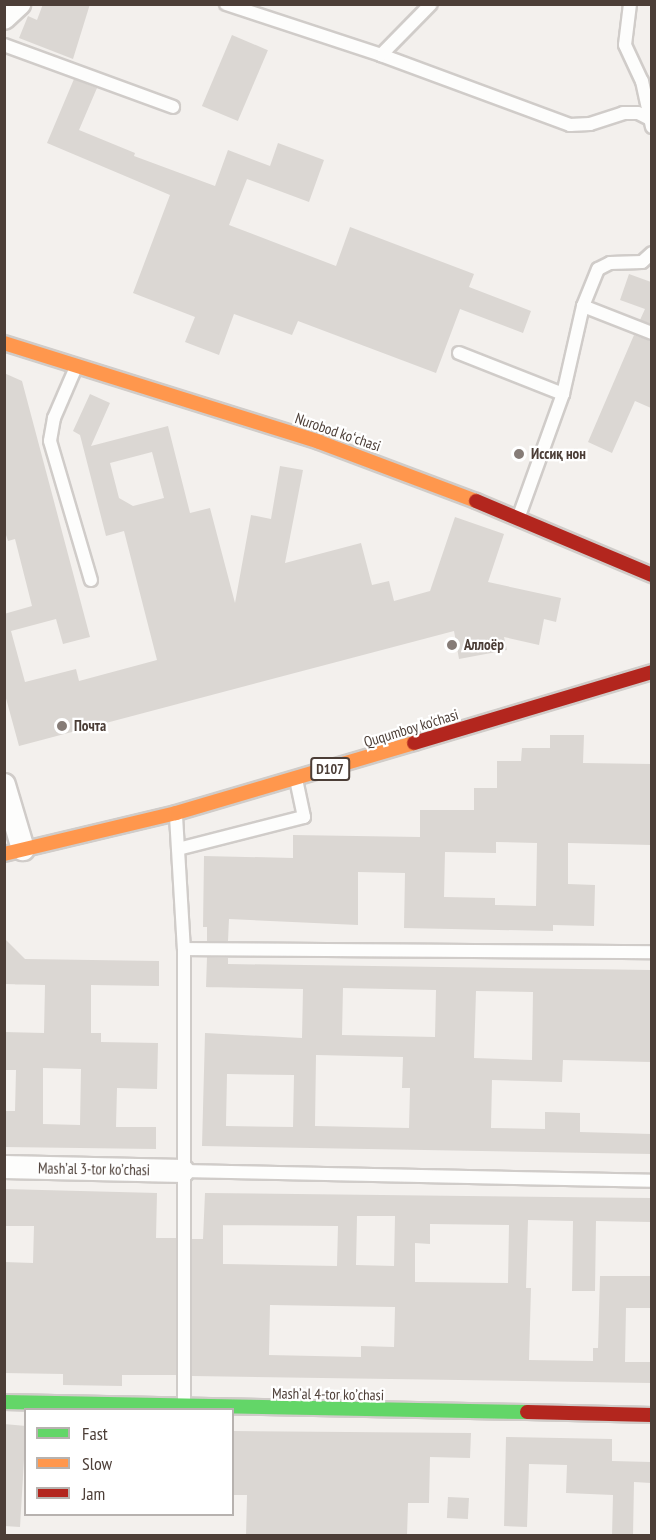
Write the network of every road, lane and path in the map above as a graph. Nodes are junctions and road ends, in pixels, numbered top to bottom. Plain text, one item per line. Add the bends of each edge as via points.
1 (19, 4) edge
2 (226, 4) edge
3 (431, 4) edge
4 (630, 4) edge
5 (4, 18) edge
6 (4, 45) edge
7 (381, 55) junction
8 (173, 107) dead end
9 (650, 123) edge
10 (651, 253) edge
11 (583, 306) junction
12 (651, 333) edge
13 (4, 343) edge
14 (459, 353) dead end
15 (76, 366) junction
16 (563, 394) junction
17 (518, 517) junction
18 (651, 575) edge
19 (91, 580) dead end
20 (651, 672) edge
21 (296, 778) junction
22 (4, 785) edge
23 (176, 813) junction
24 (178, 849) junction
25 (14, 852) edge
26 (184, 948) junction
27 (651, 952) edge
28 (4, 1167) edge
29 (183, 1172) junction
30 (651, 1181) edge
31 (4, 1402) edge
32 (184, 1408) edge
33 (234, 1409) edge
34 (651, 1414) edge

1 - 5 street
2 - 7 lane
3 - 7 lane
4 - 9 lane via 625,45 644,88
6 - 8 lane
7 - 9 lane via 570,125 590,124 623,113 638,113
10 - 11 lane via 642,262 610,263 598,269
11 - 12 lane
11 - 16 lane
13 - 15 street, Nurobod koʻchasi
14 - 16 lane
15 - 17 street, Nurobod koʻchasi via 319,442
15 - 19 lane via 54,418 50,441
16 - 17 lane
17 - 18 street, Nurobod koʻchasi
20 - 21 street, Ququmboy ko'chasi / D107
21 - 23 street, Ququmboy ko'chasi / D107
21 - 24 lane via 304,817
22 - 25 street
23 - 24 lane
23 - 25 street, Ququmboy ko'chasi / D107
24 - 26 lane
26 - 27 lane
26 - 29 lane
28 - 29 street, Mashʼal 3-tor koʼchasi
29 - 30 lane
29 - 32 lane
31 - 32 street, Mashʼal 4-tor koʼchasi
33 - 34 street, Mashʼal 4-tor koʼchasi

